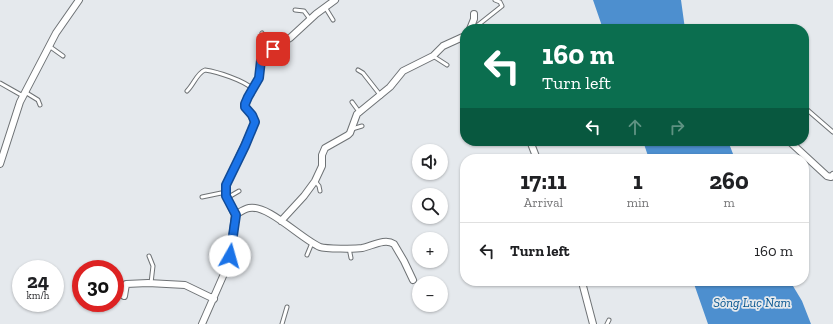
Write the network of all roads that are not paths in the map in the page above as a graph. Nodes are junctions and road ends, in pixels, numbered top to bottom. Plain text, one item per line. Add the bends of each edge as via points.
1 (79, 0) edge
2 (335, 0) edge
3 (495, 0) edge
4 (326, 7) junction
5 (295, 10) dead end
6 (474, 14) dead end
7 (310, 19) junction
8 (333, 20) dead end
9 (472, 24) edge
10 (479, 24) edge
11 (262, 32) dead end
12 (460, 38) edge
13 (49, 46) junction
14 (273, 49) junction
15 (63, 56) dead end
16 (433, 56) junction
17 (447, 65) dead end
18 (358, 70) dead end
19 (0, 83) edge
20 (253, 89) junction
21 (187, 91) dead end
22 (24, 94) junction
23 (381, 96) junction
24 (352, 102) dead end
25 (40, 105) dead end
26 (809, 111) edge
27 (360, 113) junction
28 (362, 126) dead end
29 (352, 129) junction
30 (833, 132) edge
31 (794, 146) edge
32 (803, 154) edge
33 (809, 159) edge
34 (0, 164) edge
35 (833, 175) edge
36 (315, 182) junction
37 (239, 191) dead end
38 (320, 191) dead end
39 (227, 195) junction
40 (202, 197) dead end
41 (236, 215) junction
42 (281, 221) junction
43 (312, 243) junction
44 (349, 248) junction
45 (307, 255) dead end
46 (149, 256) dead end
47 (351, 258) dead end
48 (412, 278) edge
49 (151, 283) junction
50 (583, 286) edge
51 (124, 296) dead end
52 (214, 298) junction
53 (287, 307) dead end
54 (609, 320) dead end
55 (202, 324) edge
56 (282, 324) edge
57 (593, 324) edge
58 (607, 324) edge

1 - 13 street
2 - 4 street
3 - 10 lane via 502,6
4 - 7 street
4 - 8 lane
5 - 7 lane via 304,11
6 - 9 street
7 - 14 street via 290,38
11 - 14 lane
12 - 16 street via 443,46
13 - 15 lane
13 - 22 street
14 - 20 street via 261,60 259,78
16 - 17 lane
16 - 23 street via 403,71
18 - 23 lane
19 - 22 lane
20 - 21 lane via 232,78 205,70 200,72
20 - 39 street via 245,104 255,122 228,180
22 - 25 lane via 37,99
22 - 34 street
23 - 27 street
24 - 27 lane
26 - 30 lane
27 - 29 street via 355,118
28 - 29 lane
29 - 36 street via 345,138 325,148 322,166
31 - 32 street
33 - 35 street via 827,176
36 - 38 lane
36 - 42 street
37 - 39 lane
39 - 40 lane
39 - 41 street
41 - 42 street via 242,210 252,208 264,211
41 - 52 street via 230,256
42 - 43 street
43 - 44 street via 322,248
43 - 45 lane
44 - 47 lane
44 - 48 street via 392,242
46 - 49 lane via 152,266
49 - 51 street via 126,284
49 - 52 street via 185,285
50 - 57 street
52 - 55 street
53 - 56 lane
54 - 58 lane

